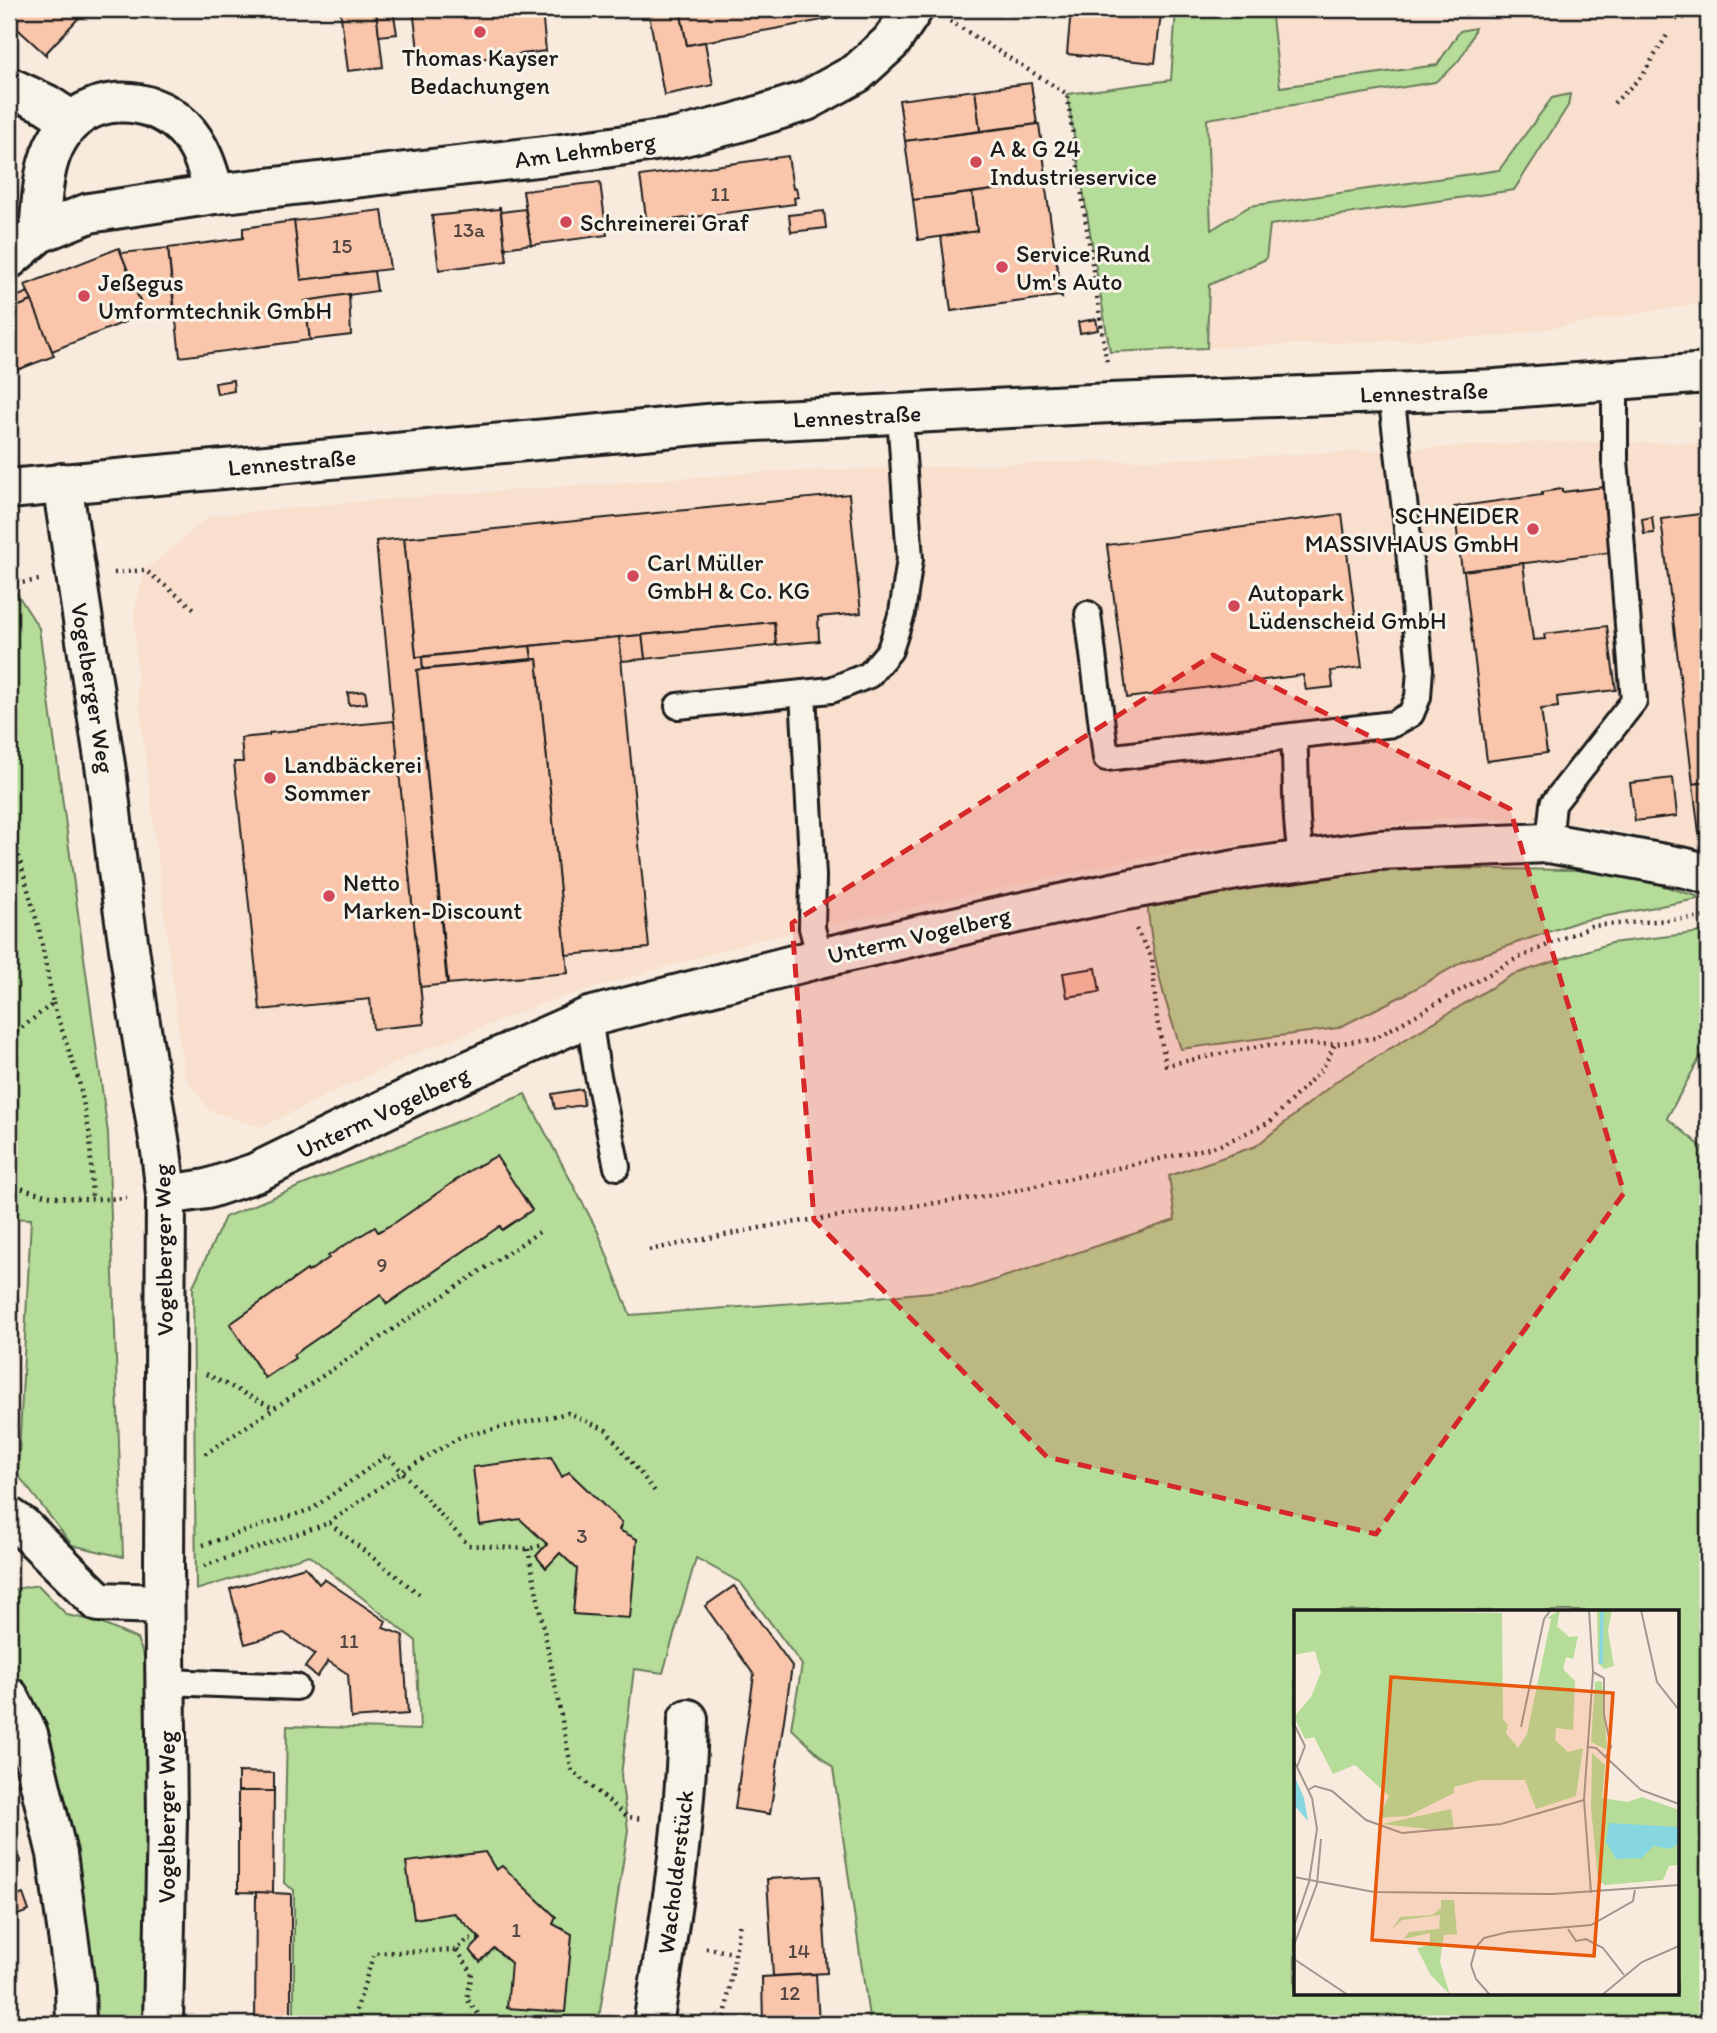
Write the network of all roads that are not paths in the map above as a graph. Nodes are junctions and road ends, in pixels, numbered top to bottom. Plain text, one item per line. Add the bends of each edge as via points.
1 (928, 12) edge
2 (9, 87) edge
3 (72, 121) junction
4 (215, 194) junction
5 (39, 233) junction
6 (9, 260) edge
7 (1708, 373) edge
8 (1615, 380) junction
9 (1391, 394) junction
10 (900, 414) junction
11 (62, 483) junction
12 (9, 489) edge
13 (1088, 614) dead end
14 (803, 693) junction
15 (678, 706) dead end
16 (1294, 736) junction
17 (1549, 843) junction
18 (1302, 860) junction
19 (1708, 874) edge
20 (820, 958) junction
21 (590, 1017) junction
22 (617, 1167) dead end
23 (166, 1195) junction
24 (13, 1530) edge
25 (164, 1604) junction
26 (165, 1682) junction
27 (296, 1686) dead end
28 (9, 1697) edge
29 (688, 1719) dead end
30 (76, 2024) edge
31 (163, 2024) edge
32 (653, 2024) edge

1 - 4 street, Am Lehmberg via 857,73 806,102 736,123 676,138 554,155
2 - 3 street
3 - 4 street via 102,104 125,101 148,106 182,126 192,138
3 - 5 street via 50,155
4 - 5 street, Am Lehmberg via 89,213
5 - 6 street, Am Lehmberg
7 - 8 street, Lennestraße
8 - 9 street, Lennestraße
8 - 17 lane via 1615,460 1634,701 1553,804
9 - 10 street, Lennestraße
9 - 16 lane via 1417,642 1418,697 1410,714 1392,724
10 - 11 street, Lennestraße via 718,423
10 - 14 lane via 910,559 902,613 890,650 869,675 831,690
11 - 12 street, Lennestraße
11 - 23 street, Vogelberger Weg
13 - 16 lane via 1106,758
14 - 15 lane
14 - 20 lane via 812,928
16 - 18 lane
17 - 18 street, Unterm Vogelberg via 1378,850
17 - 19 street, Unterm Vogelberg
18 - 20 street, Unterm Vogelberg via 1126,890
20 - 21 street, Unterm Vogelberg
21 - 22 lane
21 - 23 street, Unterm Vogelberg via 255,1173 207,1189
23 - 25 street, Vogelberger Weg
24 - 25 street via 99,1602
25 - 26 street, Vogelberger Weg
26 - 27 lane
26 - 31 street, Vogelberger Weg
28 - 30 street via 28,1734 57,1854
29 - 32 street, Wacholderstück via 682,1825

